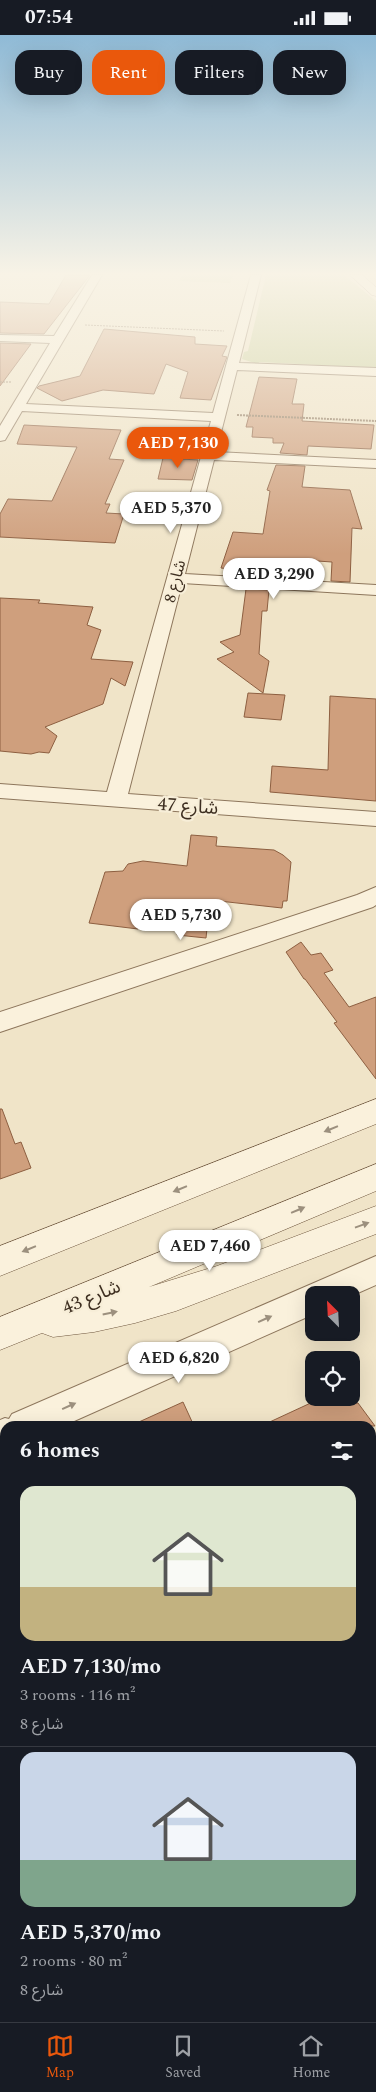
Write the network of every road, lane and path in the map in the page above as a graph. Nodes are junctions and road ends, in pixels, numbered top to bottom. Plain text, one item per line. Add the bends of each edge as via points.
1 (41, 368) edge
2 (232, 368) edge
3 (273, 368) edge
4 (376, 372) edge
5 (18, 407) junction
6 (218, 416) junction
7 (376, 421) edge
8 (0, 437) edge
9 (208, 456) junction
10 (376, 464) edge
11 (175, 579) junction
12 (376, 590) edge
13 (0, 791) edge
14 (116, 800) junction
15 (376, 819) edge
16 (376, 895) edge
17 (0, 1022) edge
18 (376, 1111) edge
19 (376, 1177) edge
20 (376, 1220) edge
21 (0, 1261) edge
22 (376, 1270) edge
23 (340, 1286) edge
24 (305, 1302) edge
25 (13, 1328) edge
26 (35, 1421) edge

1 - 5 street
2 - 6 street, شارع 8
3 - 4 street
5 - 6 street
5 - 8 street
6 - 7 path
6 - 9 street, شارع 8
9 - 10 street
9 - 11 street, شارع 8
11 - 12 street
11 - 14 street, شارع 8
13 - 14 street, شارع 47
14 - 15 street, شارع 47
16 - 17 street
18 -> 21 main road
25 -> 19 main road, شارع 43
25 -> 20 main road via 135,1307 188,1291
22 - 23 street
26 -> 24 street

